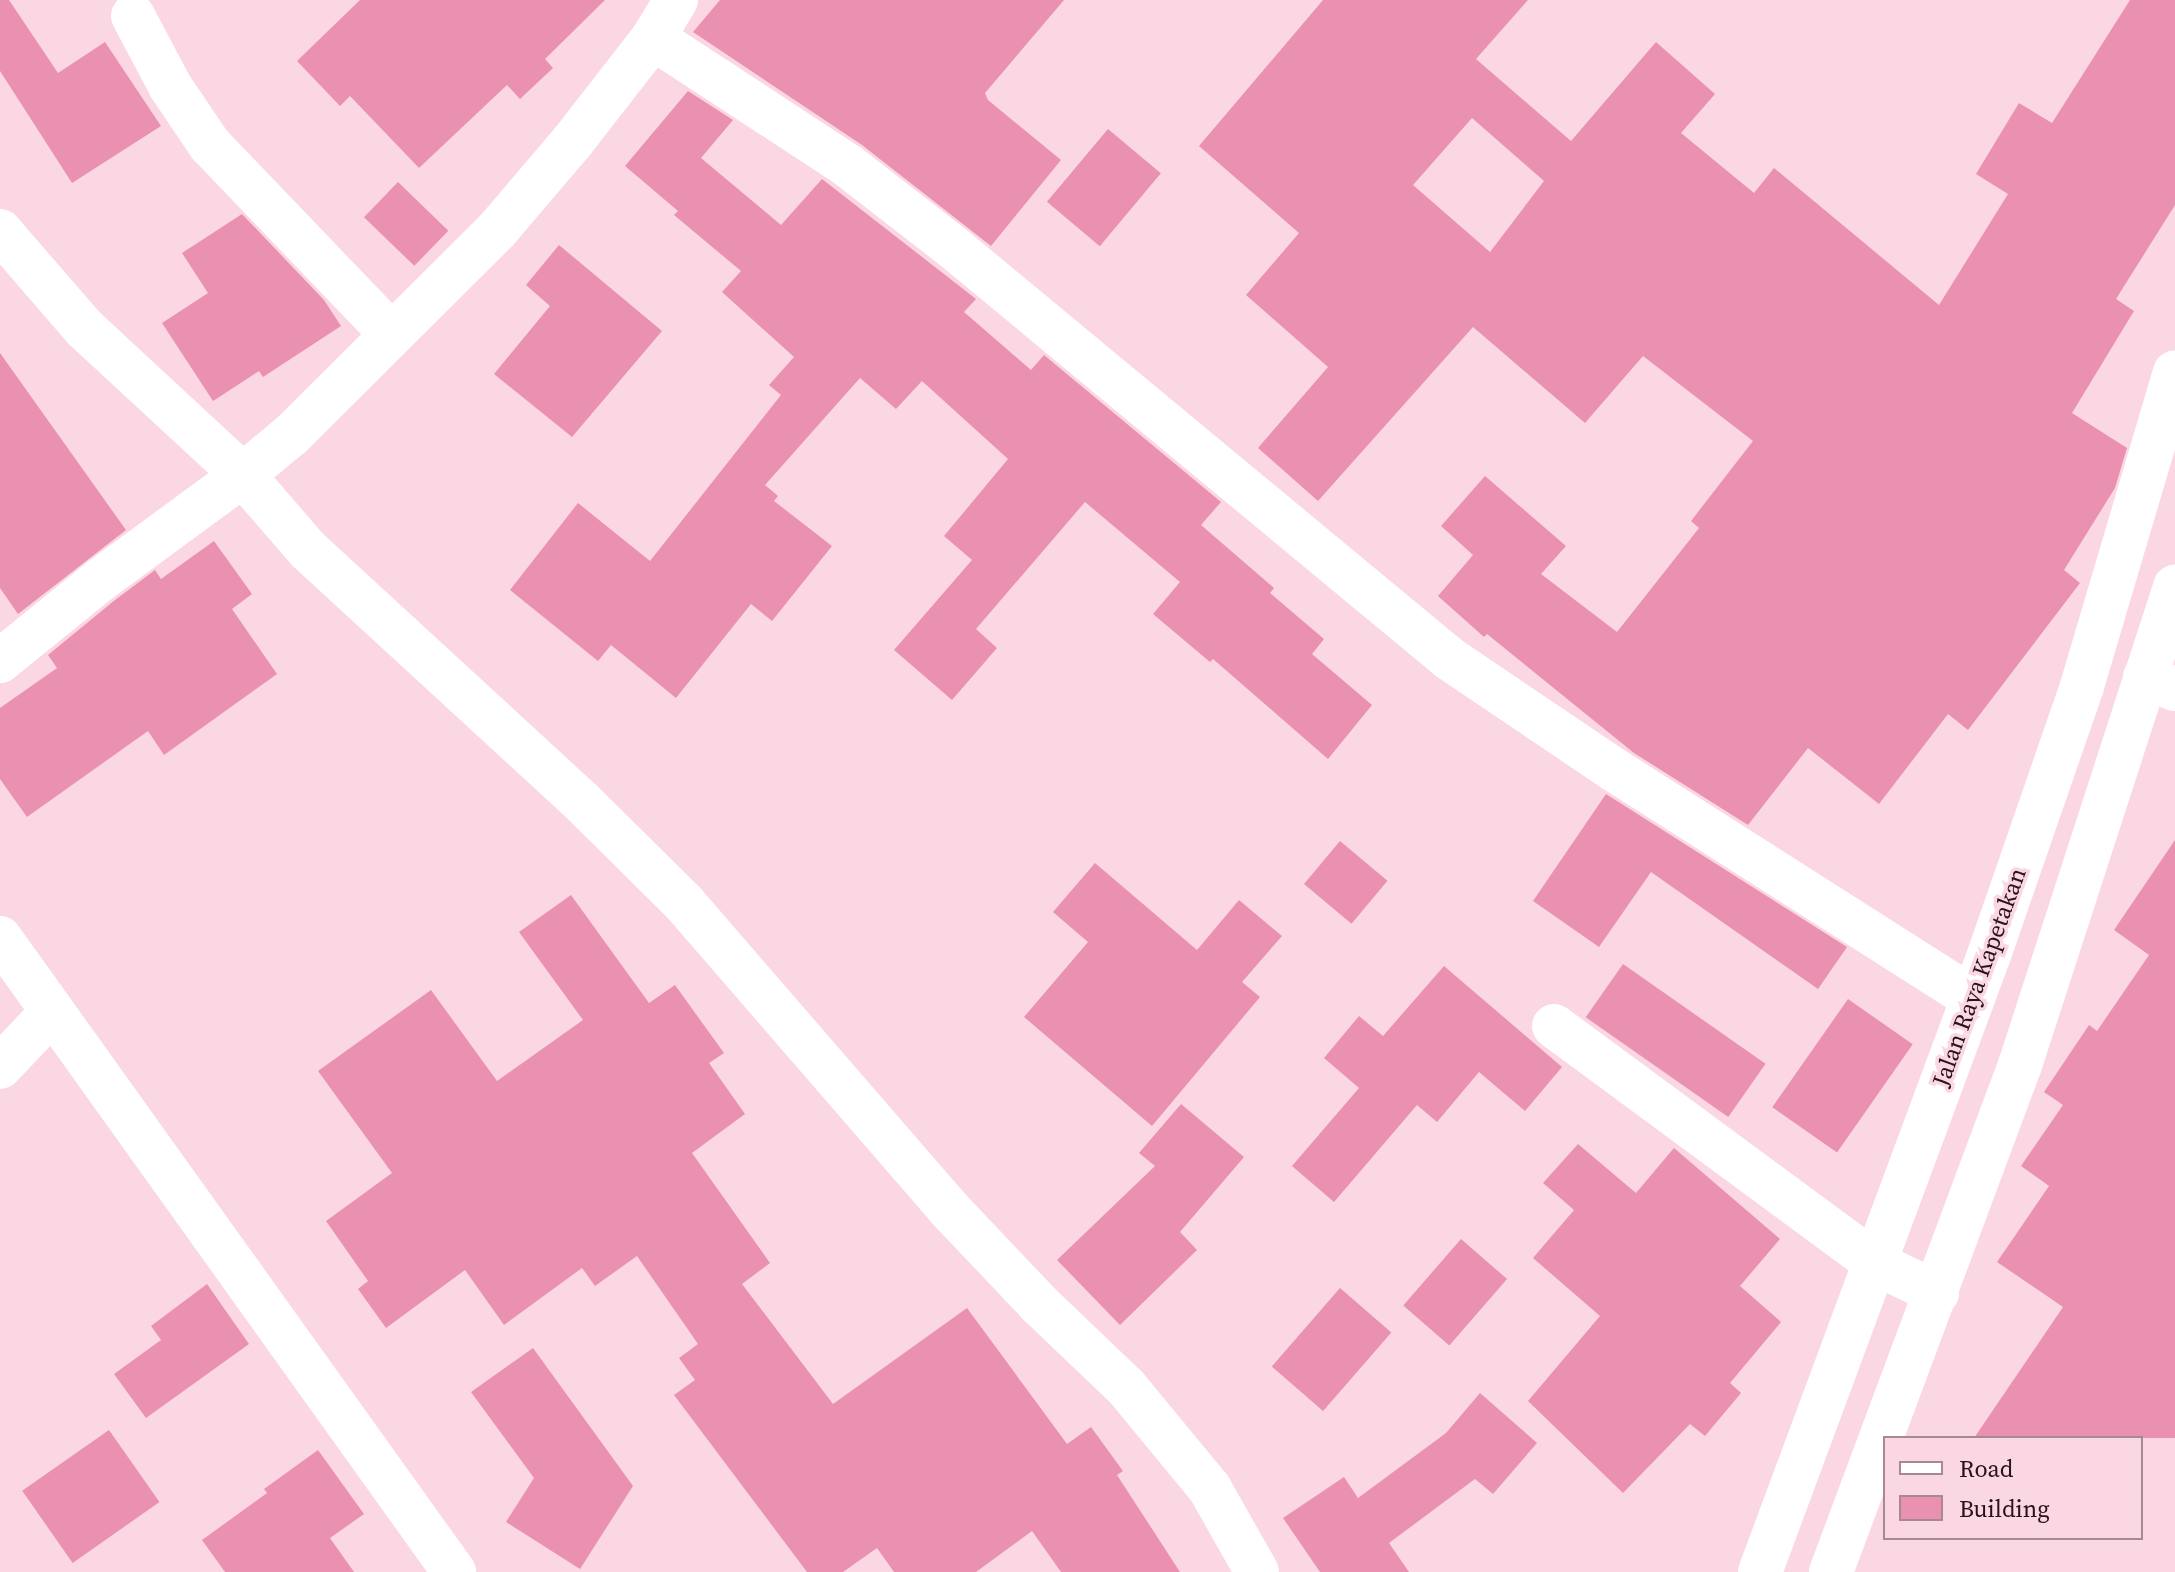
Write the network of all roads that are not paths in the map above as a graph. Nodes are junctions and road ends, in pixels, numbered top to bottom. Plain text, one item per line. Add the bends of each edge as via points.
1 (676, 0) edge
2 (133, 16) dead end
3 (653, 38) junction
4 (0, 231) edge
5 (391, 334) junction
6 (2175, 373) edge
7 (237, 478) junction
8 (2175, 587) edge
9 (0, 661) edge
10 (2160, 683) edge
11 (2057, 752) junction
12 (2112, 779) junction
13 (0, 938) edge
14 (1973, 998) junction
15 (52, 1012) junction
16 (1554, 1026) dead end
17 (0, 1067) edge
18 (1875, 1263) junction
19 (1937, 1293) junction
20 (454, 1572) edge
21 (1257, 1572) edge
22 (1760, 1572) edge
23 (1831, 1572) edge

1 - 3 main road
2 - 5 main road via 170,86 210,145
3 - 5 main road via 498,229
3 - 14 main road via 847,165 954,248 1450,659
4 - 7 main road via 84,328
5 - 7 main road via 291,435
6 - 11 main road, Jalan Raya Kapetakan via 2082,686
7 - 9 main road
7 - 21 main road via 684,903 948,1208 1126,1387 1210,1489
8 - 10 main road
10 - 12 main road
11 - 12 main road
11 - 14 main road, Jalan Raya Kapetakan
12 - 19 main road via 2020,1065
13 - 15 main road
14 - 18 main road, Jalan Raya Kapetakan
15 - 17 main road
15 - 20 main road
16 - 18 main road
18 - 19 main road
18 - 22 main road, Jalan Raya Kapetakan
19 - 23 main road

